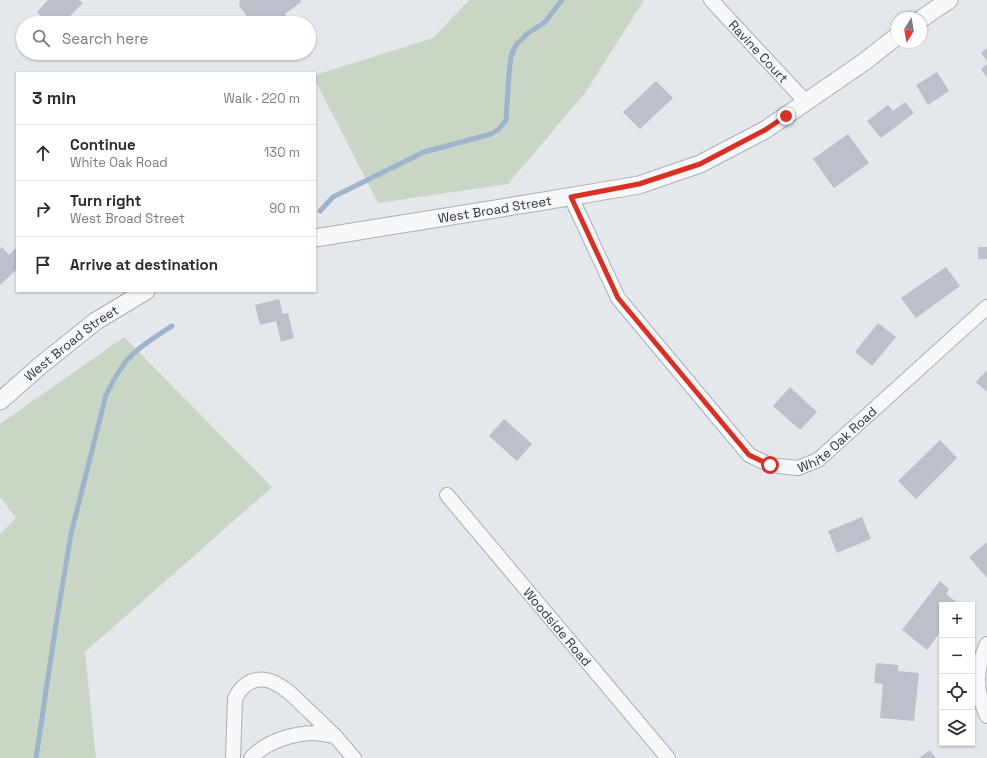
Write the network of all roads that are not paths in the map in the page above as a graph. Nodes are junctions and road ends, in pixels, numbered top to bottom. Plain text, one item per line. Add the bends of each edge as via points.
1 (711, 0) edge
2 (949, 0) edge
3 (927, 15) edge
4 (891, 41) edge
5 (806, 102) junction
6 (571, 197) junction
7 (316, 238) edge
8 (144, 292) edge
9 (987, 307) edge
10 (0, 401) edge
11 (447, 495) dead end
12 (987, 644) edge
13 (987, 716) edge
14 (335, 736) junction
15 (233, 758) edge
16 (251, 758) edge
17 (354, 758) edge
18 (668, 758) edge

1 - 5 street, Ravine Court
2 - 3 street
4 - 5 street, West Broad Street
5 - 6 street, West Broad Street via 765,130 700,164 639,184
6 - 7 street, West Broad Street
6 - 9 street, White Oak Road via 618,298 749,455 770,465 798,468 818,460
8 - 10 street, West Broad Street via 96,321
11 - 18 street, Woodside Road
12 - 13 street via 981,658 978,689
14 - 15 street via 281,686 270,681 252,680 238,691 235,699
14 - 16 street via 316,733 287,737 269,744
14 - 17 street

